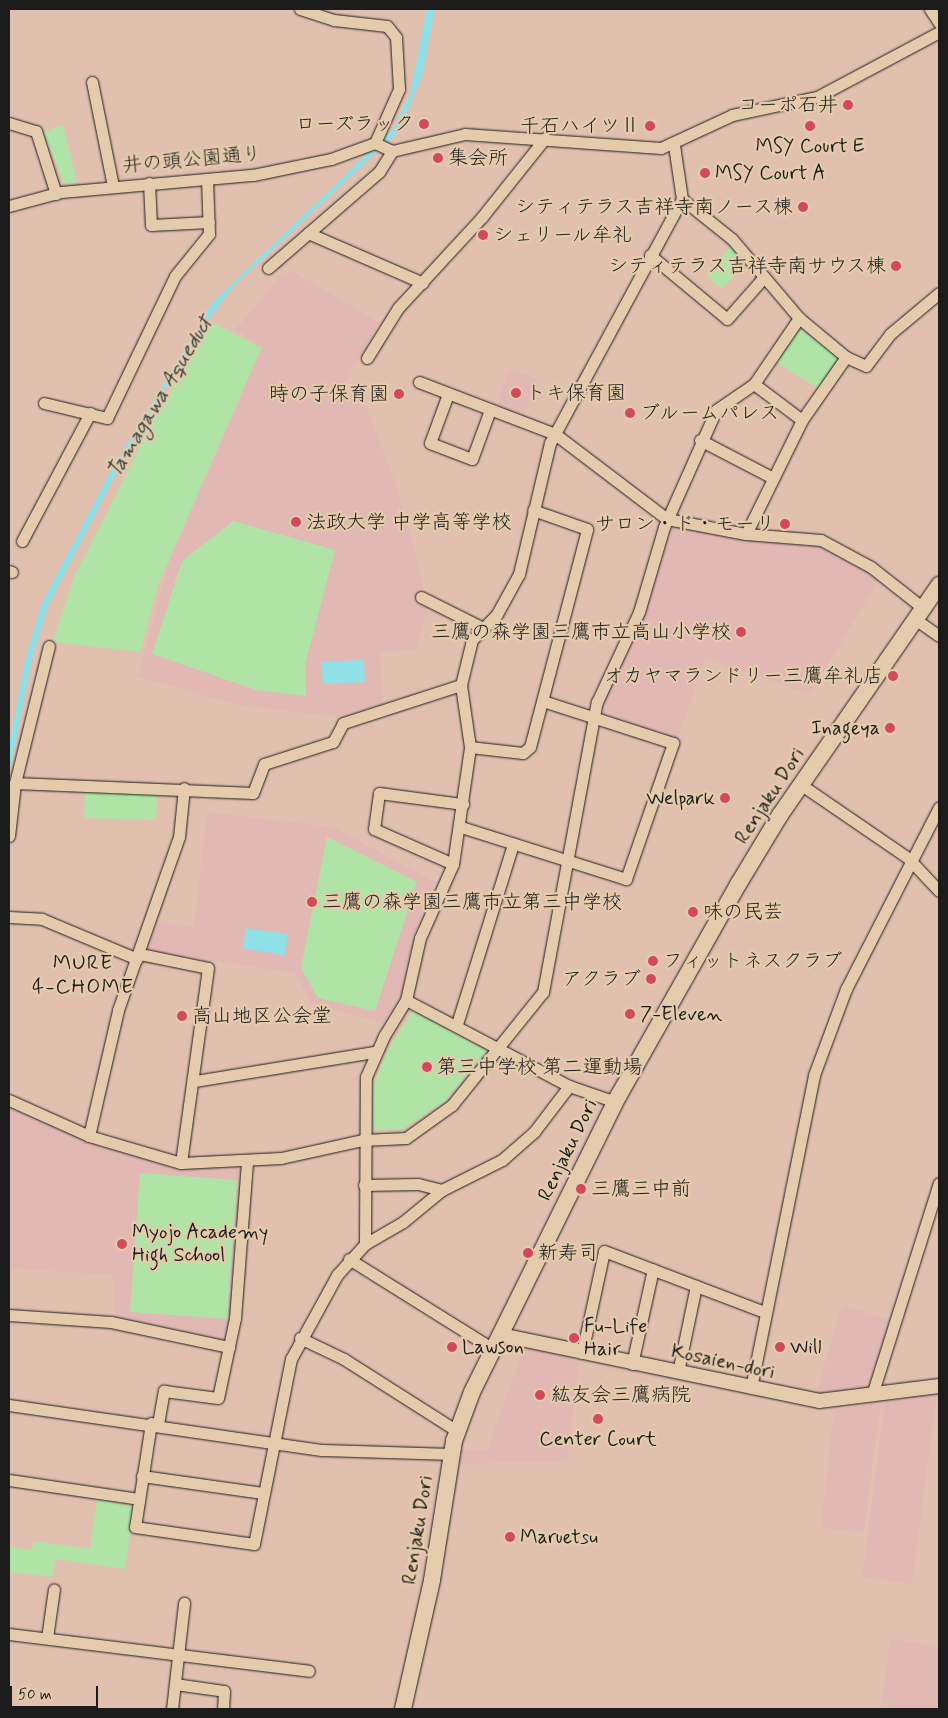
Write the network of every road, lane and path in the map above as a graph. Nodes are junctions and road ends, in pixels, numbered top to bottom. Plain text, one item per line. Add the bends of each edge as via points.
1 (300, 9) edge
2 (930, 9) edge
3 (939, 23) edge
4 (939, 32) edge
5 (92, 82) dead end
6 (9, 123) edge
7 (545, 138) junction
8 (376, 144) junction
9 (674, 145) junction
10 (391, 150) junction
11 (207, 179) junction
12 (149, 183) junction
13 (113, 186) junction
14 (56, 194) junction
15 (682, 199) junction
16 (9, 206) edge
17 (210, 222) junction
18 (308, 234) junction
19 (650, 255) junction
20 (268, 268) dead end
21 (764, 277) junction
22 (423, 283) junction
23 (939, 293) edge
24 (799, 318) junction
25 (846, 357) junction
26 (367, 358) dead end
27 (419, 382) dead end
28 (754, 384) junction
29 (448, 394) junction
30 (44, 403) dead end
31 (490, 410) junction
32 (90, 413) junction
33 (802, 420) junction
34 (554, 434) junction
35 (700, 440) junction
36 (773, 478) junction
37 (533, 510) junction
38 (667, 519) junction
39 (746, 534) junction
40 (22, 541) dead end
41 (939, 585) edge
42 (421, 597) dead end
43 (919, 613) junction
44 (481, 627) junction
45 (939, 636) edge
46 (49, 646) dead end
47 (461, 685) junction
48 (543, 701) junction
49 (594, 717) junction
50 (470, 747) junction
51 (15, 783) junction
52 (800, 784) junction
53 (184, 788) junction
54 (463, 804) junction
55 (939, 807) edge
56 (461, 827) junction
57 (9, 836) edge
58 (513, 844) junction
59 (567, 860) junction
60 (912, 862) junction
61 (453, 864) junction
62 (939, 891) edge
63 (9, 917) edge
64 (139, 956) junction
65 (406, 1000) junction
66 (457, 1024) junction
67 (500, 1048) junction
68 (375, 1052) junction
69 (195, 1081) junction
70 (569, 1086) junction
71 (9, 1100) edge
72 (616, 1102) junction
73 (89, 1136) junction
74 (363, 1140) junction
75 (247, 1161) junction
76 (181, 1163) junction
77 (939, 1183) edge
78 (364, 1185) junction
79 (442, 1190) junction
80 (365, 1244) junction
81 (349, 1259) junction
82 (653, 1269) junction
83 (696, 1286) junction
84 (765, 1312) junction
85 (9, 1315) edge
86 (300, 1338) junction
87 (497, 1342) junction
88 (229, 1347) junction
89 (582, 1353) junction
90 (632, 1364) junction
91 (678, 1372) junction
92 (939, 1386) edge
93 (751, 1388) junction
94 (872, 1395) junction
95 (9, 1405) edge
96 (154, 1424) junction
97 (457, 1430) junction
98 (272, 1443) junction
99 (452, 1454) junction
100 (142, 1476) junction
101 (9, 1480) edge
102 (263, 1493) junction
103 (139, 1499) junction
104 (54, 1589) dead end
105 (184, 1603) dead end
106 (9, 1634) edge
107 (48, 1638) junction
108 (178, 1654) junction
109 (309, 1671) dead end
110 (175, 1684) junction
111 (172, 1709) edge
112 (222, 1709) edge
113 (403, 1709) edge

1 - 8 street via 334,20 387,26 396,37 399,89
2 - 3 street
4 - 9 street via 817,97 732,115
5 - 13 street
6 - 14 street via 36,130
7 - 9 street via 634,150
7 - 10 street via 465,134
7 - 22 street
8 - 10 street
8 - 11 street, 井の頭公園通り via 312,163
9 - 15 street
10 - 18 street via 379,172
11 - 12 street, 井の頭公園通り
11 - 17 street
12 - 13 street, 井の頭公園通り
12 - 17 street via 151,225
13 - 14 street, 井の頭公園通り
14 - 16 street, 井の頭公園通り
15 - 19 street
15 - 21 street via 732,239
17 - 32 street via 205,240 175,276 107,418
18 - 20 street
18 - 22 street
19 - 21 street via 727,319
19 - 34 street via 600,355
21 - 24 street
22 - 26 street via 394,314
23 - 25 street via 890,334 866,366
24 - 25 street
24 - 28 street
25 - 33 street
27 - 29 street
28 - 33 street
28 - 35 street via 716,410
29 - 31 street
29 - 31 street via 430,443 472,459
30 - 32 street
31 - 34 street
32 - 40 street
33 - 36 street
34 - 37 street via 542,464
34 - 38 street
35 - 36 street
35 - 38 street
36 - 39 street
37 - 44 street via 518,574 497,614
37 - 48 street via 587,529
38 - 39 street
38 - 49 street via 639,612
39 - 43 street via 821,540 865,563
41 - 43 main road, Renjaku Dori
42 - 44 street
43 - 45 street
43 - 52 main road, Renjaku Dori
44 - 47 street via 472,640
46 - 51 street
47 - 50 street
47 - 53 street via 344,723 333,742 264,764 253,794
48 - 49 street
48 - 50 street via 530,747 523,753
49 - 59 street
49 - 59 street via 672,743 626,879
50 - 54 street
51 - 53 street
51 - 57 street
52 - 60 street
52 - 72 main road, Renjaku Dori
53 - 64 street via 178,837
54 - 56 street
54 - 61 street via 380,793 374,829
55 - 60 street
56 - 58 street
56 - 61 street
58 - 59 street
58 - 66 street
59 - 67 street via 543,992
60 - 62 street
60 - 84 street via 846,990 814,1075
61 - 65 street via 420,938
63 - 64 street via 42,919
64 - 69 street via 208,968
64 - 73 street via 118,1010
65 - 66 street
65 - 68 street
66 - 67 street
67 - 70 street
67 - 74 street via 452,1105 406,1138
68 - 69 street
68 - 74 street via 366,1077
69 - 76 street
70 - 72 street
70 - 79 street via 534,1132 502,1160
71 - 73 street
72 - 87 main road, Renjaku Dori
73 - 76 street
74 - 75 street
74 - 78 street
75 - 76 street
75 - 88 street
77 - 94 street
78 - 79 street via 418,1184
78 - 80 street
79 - 80 street via 403,1222
80 - 81 street
81 - 86 street
81 - 87 street
82 - 83 street
82 - 89 street via 604,1250
82 - 90 street
83 - 84 street
83 - 91 street
84 - 93 street
85 - 88 street via 111,1322
86 - 97 street via 344,1359
86 - 98 street via 290,1359
87 - 89 street, Kosaien-dori
87 - 97 main road, Renjaku Dori
88 - 96 street via 218,1398 164,1391
89 - 90 street, Kosaien-dori
90 - 91 street, Kosaien-dori
91 - 93 street, Kosaien-dori
92 - 94 street, Kosaien-dori
93 - 94 street, Kosaien-dori via 827,1402
95 - 96 street
96 - 98 street
96 - 100 street
97 - 99 main road, Renjaku Dori
98 - 99 street via 358,1454
98 - 102 street
99 - 113 main road, Renjaku Dori via 432,1580
100 - 102 street
100 - 103 street
101 - 103 street
102 - 103 street via 254,1544 135,1526
104 - 107 street
105 - 108 street
106 - 107 street
107 - 108 street
108 - 109 street
108 - 110 street
110 - 111 street
110 - 112 street via 224,1691

